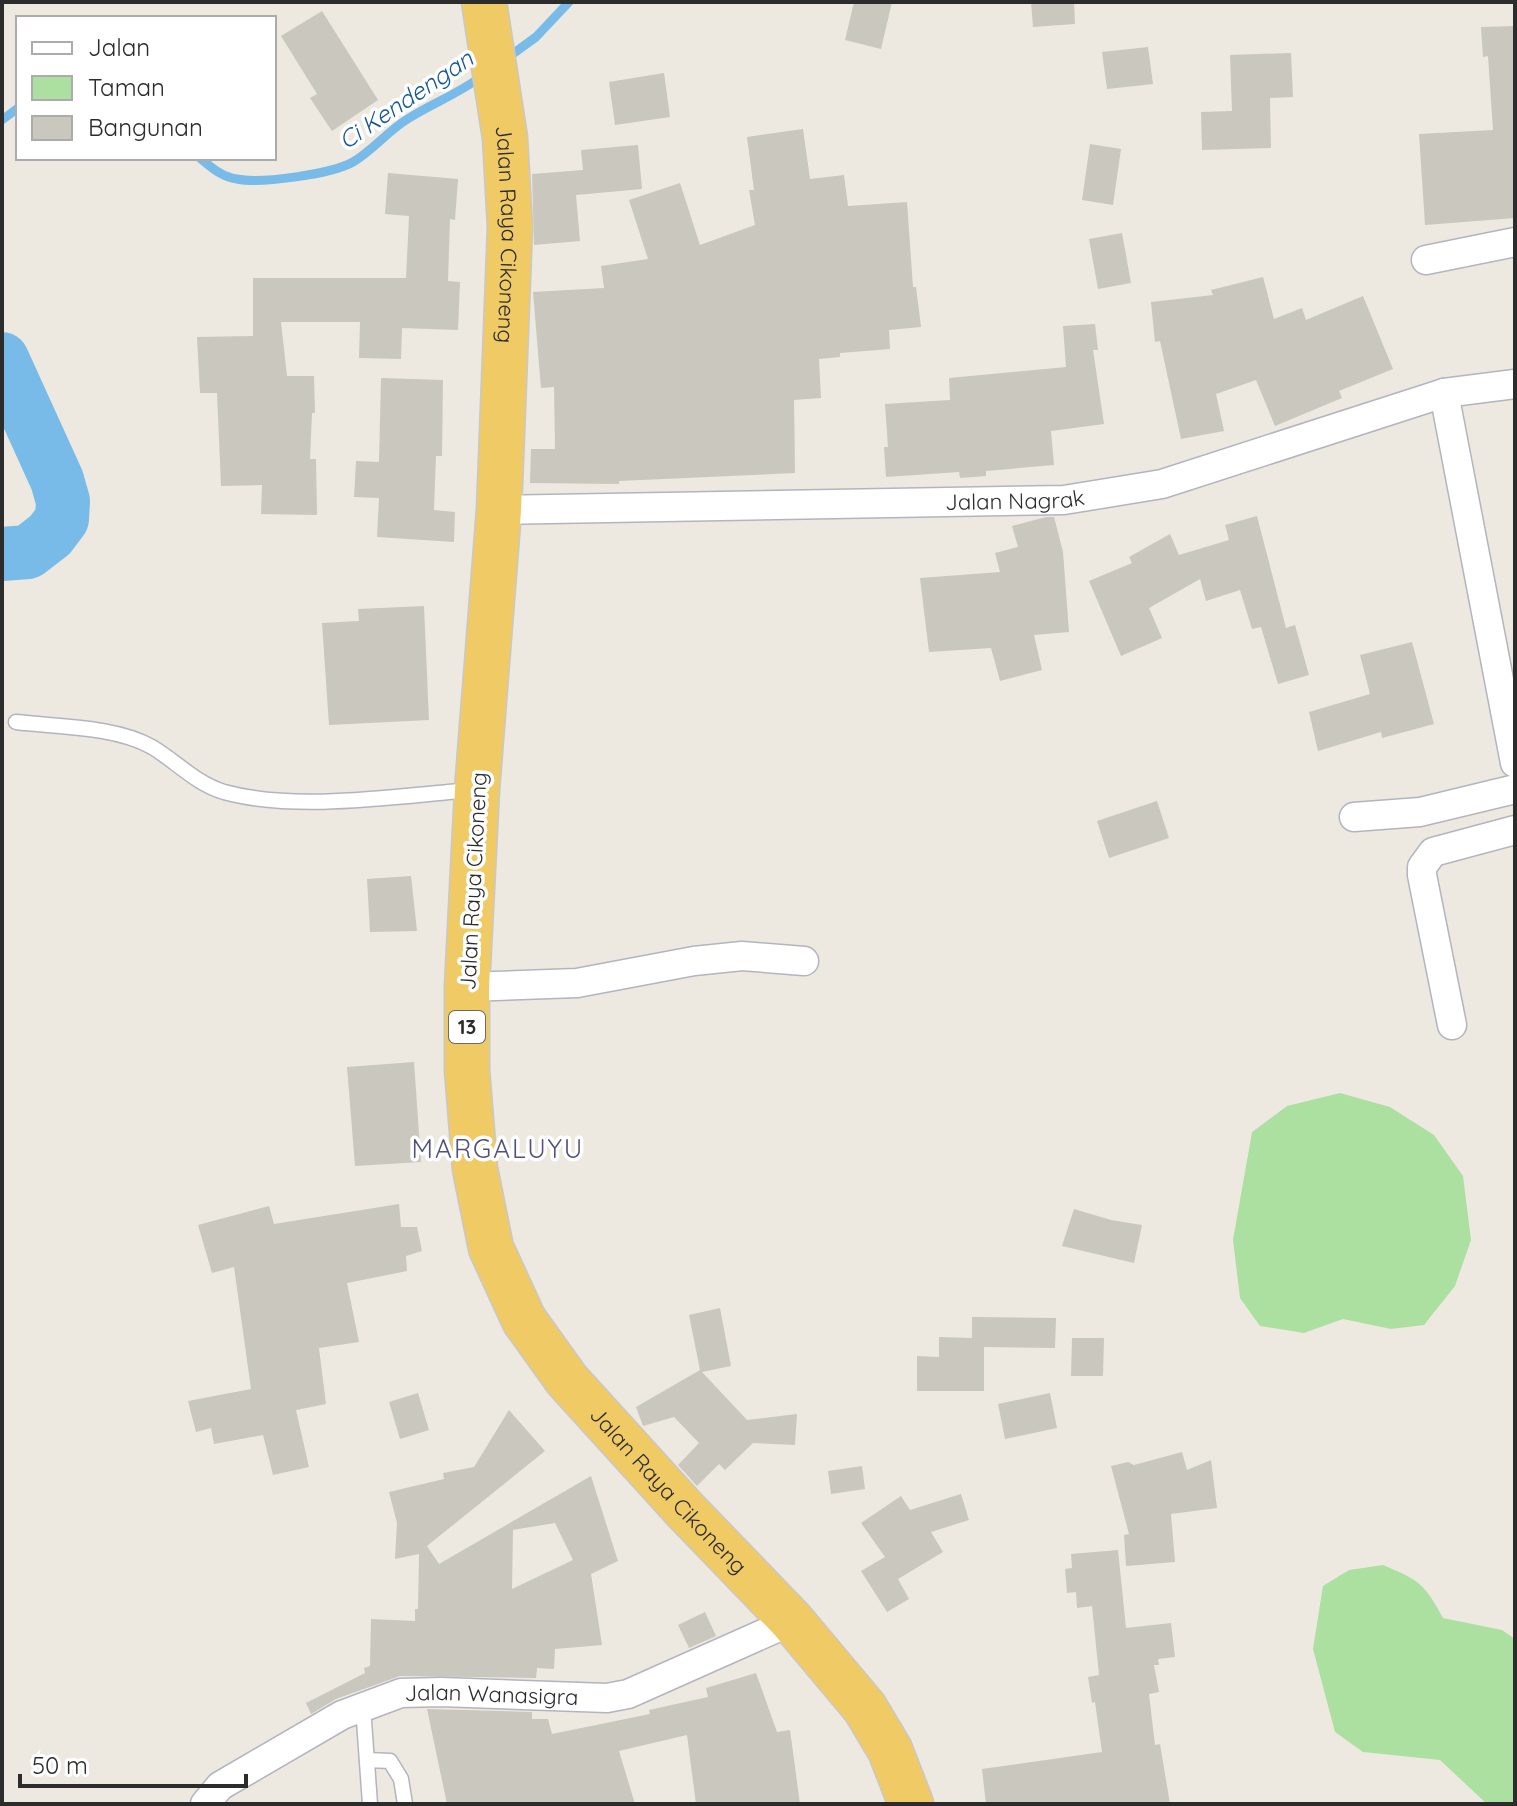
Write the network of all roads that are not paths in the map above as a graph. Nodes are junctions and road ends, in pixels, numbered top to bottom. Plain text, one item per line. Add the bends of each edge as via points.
1 (484, 2) edge
2 (1515, 242) edge
3 (1426, 260) dead end
4 (1515, 384) edge
5 (1444, 393) junction
6 (499, 510) junction
7 (16, 722) dead end
8 (1515, 763) edge
9 (1515, 789) edge
10 (477, 790) junction
11 (1420, 812) junction
12 (1354, 817) dead end
13 (1515, 830) edge
14 (1433, 852) junction
15 (804, 961) dead end
16 (467, 987) junction
17 (1452, 1025) dead end
18 (792, 1621) junction
19 (363, 1707) junction
20 (367, 1760) junction
21 (205, 1804) edge
22 (370, 1804) edge
23 (405, 1804) edge
24 (911, 1804) edge

1 - 6 highway, Jalan Raya Cikoneng / 13 via 500,102 510,227
2 - 3 street
4 - 5 street, Jalan Nagrak
5 - 6 street, Jalan Nagrak via 1162,484 1064,500
5 - 8 street
6 - 10 highway, Jalan Raya Cikoneng / 13
7 - 10 lane via 119,734 152,747 192,777 222,791 269,801
9 - 11 street
10 - 16 highway, Jalan Raya Cikoneng / 13
11 - 12 street
11 - 14 street
13 - 14 street
14 - 17 street via 1422,875
15 - 16 street via 742,956 577,983
16 - 18 highway, Jalan Raya Cikoneng / 13 via 475,1169 491,1248 524,1320 567,1380
18 - 19 street, Jalan Wanasigra via 617,1696 401,1693
18 - 24 highway, Jalan Raya Cikoneng / 13 via 865,1708 890,1750
19 - 20 lane
19 - 21 street, Jalan Wanasigra via 220,1786
20 - 22 lane
20 - 23 lane via 390,1761 401,1779

